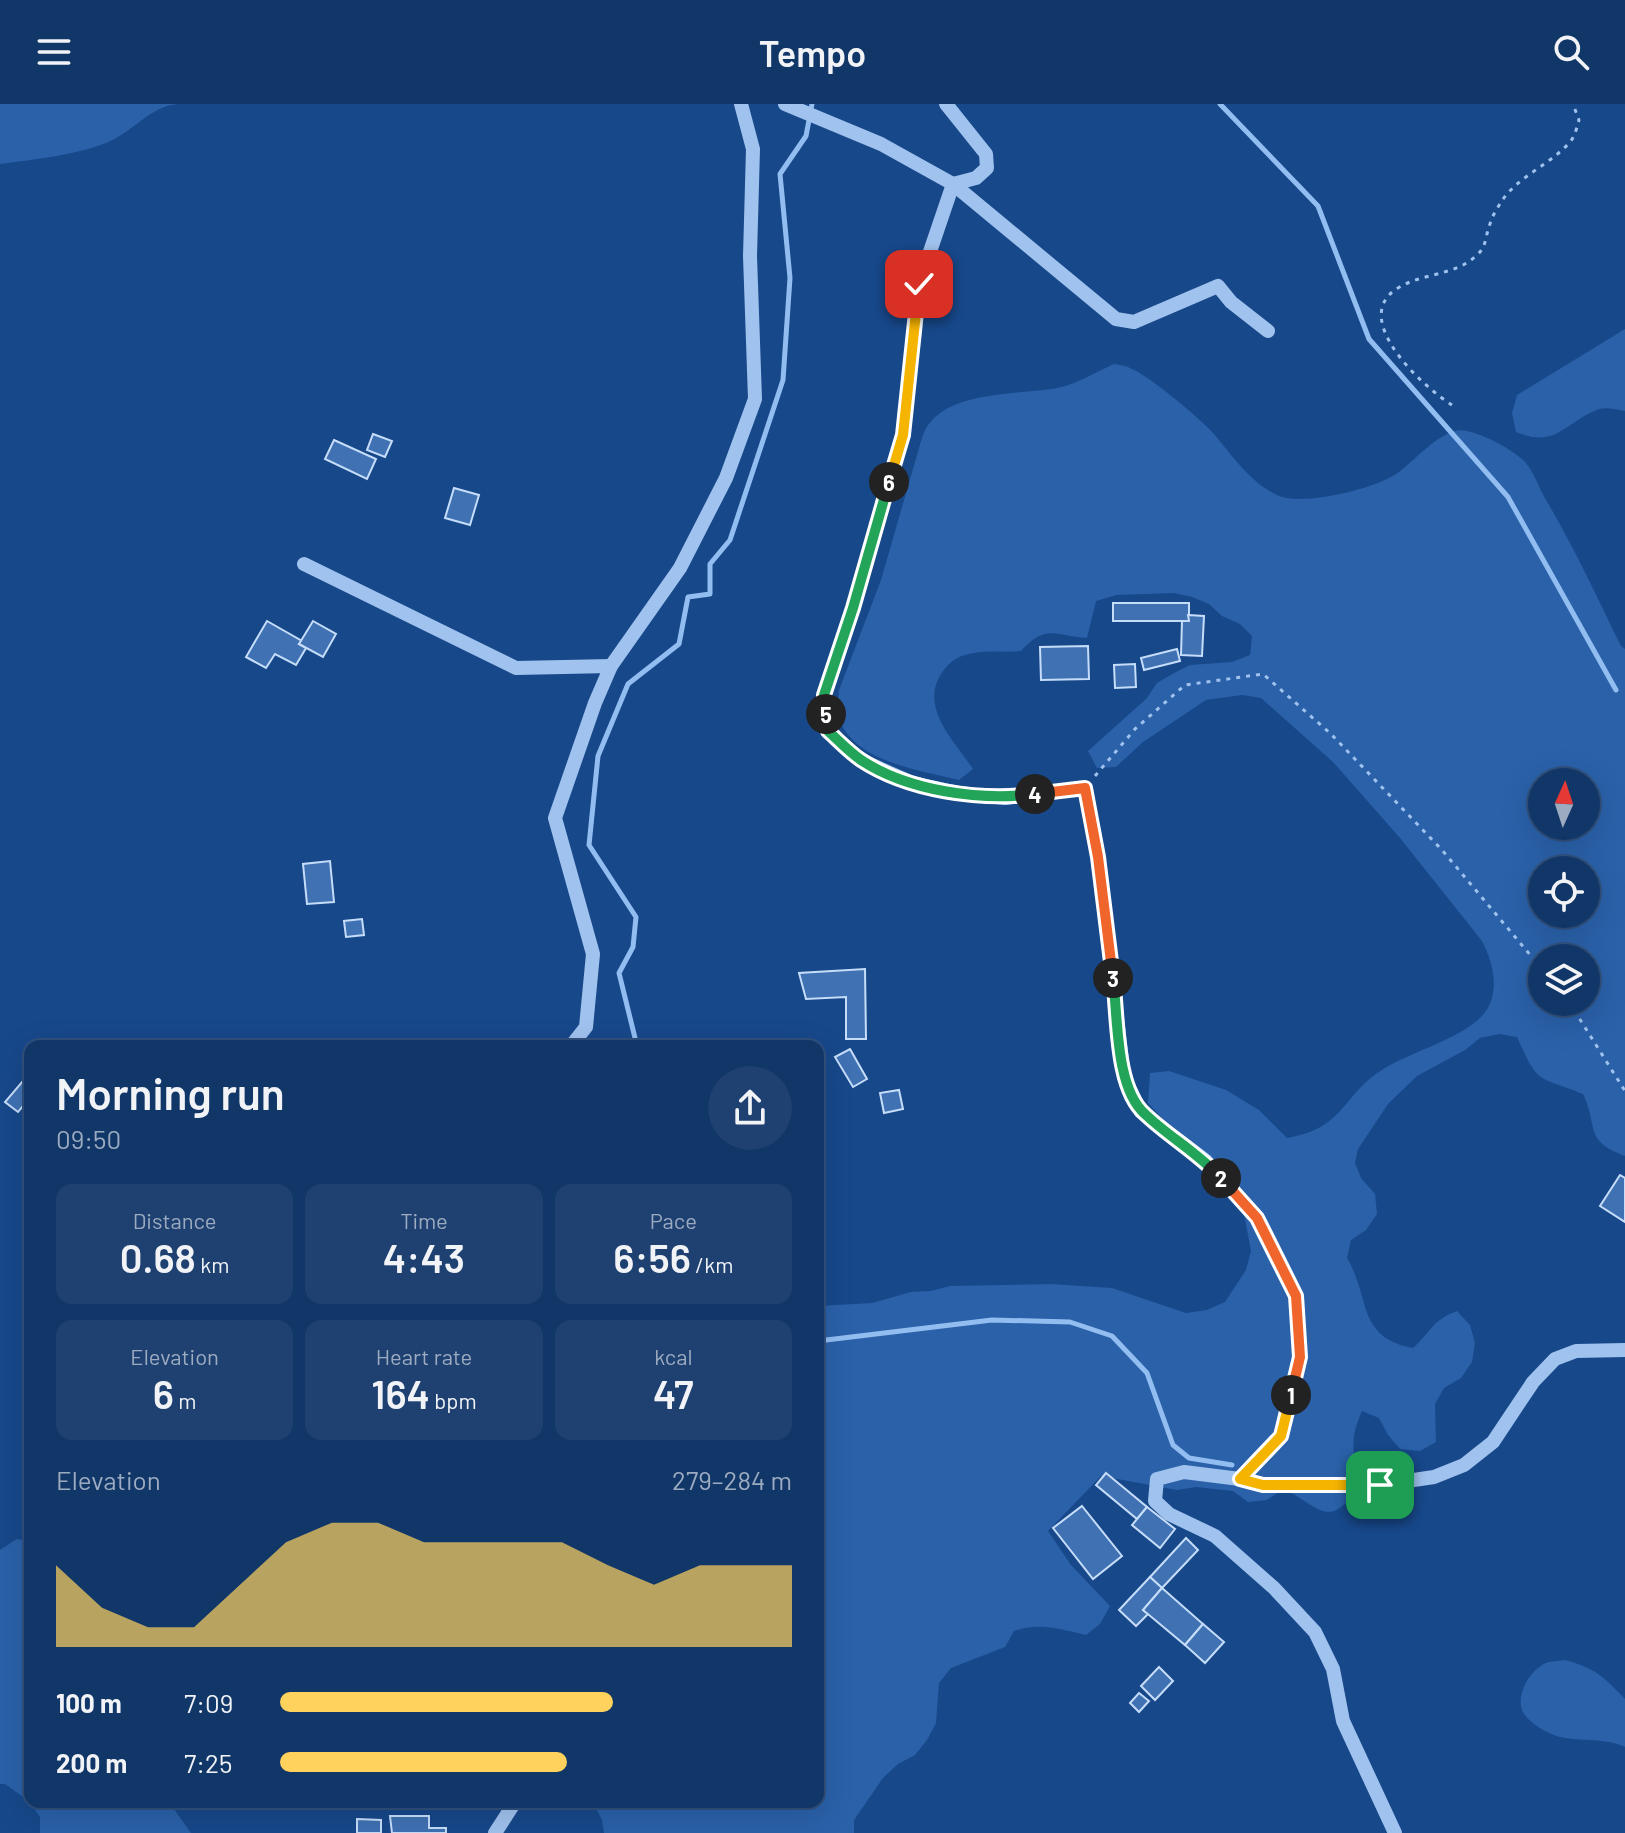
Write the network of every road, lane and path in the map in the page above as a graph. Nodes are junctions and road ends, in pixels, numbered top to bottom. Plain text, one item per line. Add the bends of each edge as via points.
1 (741, 104) edge
2 (785, 104) edge
3 (946, 104) edge
4 (1573, 104) edge
5 (953, 184) junction
6 (1268, 331) dead end
7 (1452, 405) dead end
8 (304, 564) dead end
9 (611, 666) junction
10 (1085, 788) junction
11 (1528, 953) edge
12 (1578, 1016) edge
13 (576, 1040) edge
14 (1625, 1091) edge
15 (1625, 1350) edge
16 (1240, 1479) junction
17 (511, 1808) edge
18 (495, 1833) edge
19 (1395, 1833) edge

1 - 9 street via 753,149 755,399 726,478 680,568
2 - 5 street via 881,144
3 - 5 street via 986,154 987,168 976,178
4 - 7 path via 1579,120 1571,141 1502,200 1476,257 1457,269 1409,282 1384,299 1384,335
5 - 6 street via 1116,319 1134,322 1218,286
5 - 10 street via 919,284 903,435 824,695 828,731 861,760 912,783 1005,798
8 - 9 street via 516,668
9 - 13 street via 555,818 593,954 586,1027
10 - 11 path via 1135,729 1185,685 1263,674 1331,734 1422,829
10 - 16 street via 1124,1077 1141,1112 1205,1160 1257,1218 1296,1296 1300,1357 1281,1436
12 - 14 path
15 - 16 street via 1576,1351 1555,1359 1493,1442 1464,1465 1434,1477 1380,1485 1263,1485
16 - 19 street via 1184,1472 1157,1479 1155,1501 1169,1514 1215,1536 1315,1632 1333,1669 1343,1721
17 - 18 street

